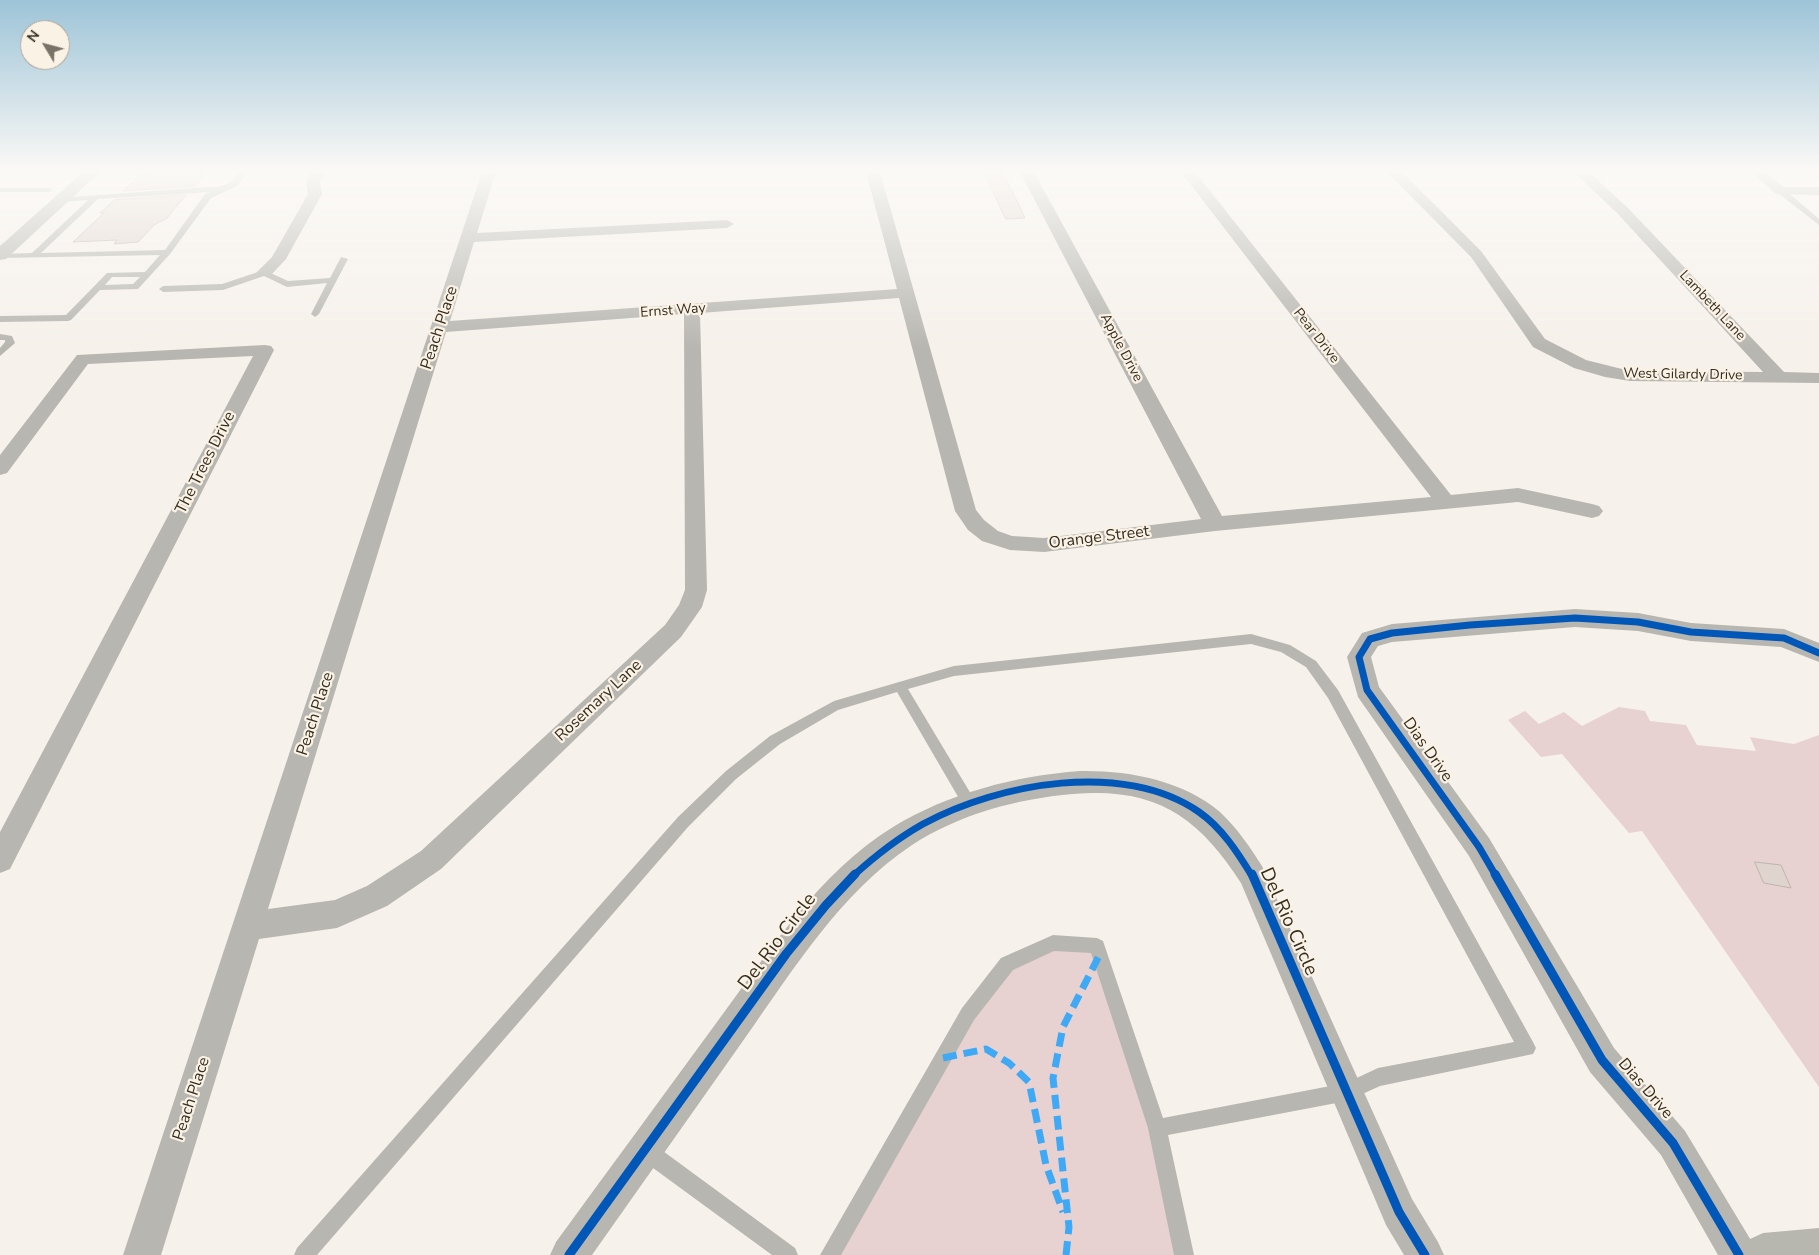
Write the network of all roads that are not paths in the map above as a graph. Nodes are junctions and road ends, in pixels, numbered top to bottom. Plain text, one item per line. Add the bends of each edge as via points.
1 (22, 231) edge
2 (60, 231) edge
3 (183, 231) edge
4 (295, 231) edge
5 (470, 231) edge
6 (606, 231) edge
7 (889, 231) edge
8 (1058, 231) edge
9 (1234, 231) edge
10 (1453, 231) edge
11 (1641, 231) edge
12 (468, 238) junction
13 (167, 252) junction
14 (0, 255) edge
15 (33, 256) junction
16 (344, 259) dead end
17 (264, 273) junction
18 (332, 280) junction
19 (163, 289) dead end
20 (906, 292) junction
21 (692, 310) junction
22 (315, 314) dead end
23 (0, 319) edge
24 (440, 327) junction
25 (0, 337) edge
26 (0, 353) edge
27 (1778, 377) junction
28 (1819, 378) edge
29 (0, 469) edge
30 (1445, 500) junction
31 (1592, 511) dead end
32 (1215, 524) junction
33 (1819, 653) edge
34 (900, 686) junction
35 (968, 803) junction
36 (0, 860) edge
37 (248, 926) junction
38 (1347, 1092) junction
39 (1157, 1128) junction
40 (645, 1150) junction
41 (1819, 1250) edge
42 (142, 1255) edge
43 (304, 1255) edge
44 (570, 1255) edge
45 (788, 1255) edge
46 (830, 1255) edge
47 (1184, 1255) edge
48 (1425, 1255) edge
49 (1739, 1255) edge
50 (1763, 1255) edge

1 - 14 main road
2 - 15 lane
3 - 13 lane
4 - 17 street via 278,259
5 - 12 street, Peach Place
6 - 12 street
7 - 20 street, Orange Street
8 - 32 street, Apple Drive
9 - 30 street, Pear Drive
10 - 27 street, West Gilardy Drive via 1476,254 1539,343 1559,355 1605,372 1630,376
11 - 27 street, Lambeth Lane
12 - 24 street, Peach Place
13 - 15 lane
13 - 23 lane via 147,274 110,275 68,318
14 - 15 lane
16 - 18 lane
17 - 18 lane via 287,284
17 - 19 lane via 223,287
18 - 22 lane
20 - 21 street, Ernst Way
20 - 32 street, Orange Street via 966,511 990,536 1010,543 1044,545
21 - 24 street, Ernst Way
21 - 37 street, Rosemary Lane via 696,590 690,607 672,631 431,860 377,896 337,914
24 - 37 street, Peach Place
25 - 26 lane via 9,338 10,343
27 - 28 street, West Gilardy Drive
29 - 36 street, The Trees Drive via 83,359 265,350
30 - 31 street, Orange Street via 1518,495
30 - 32 street, Orange Street
33 - 49 street, Dias Drive via 1784,638 1691,632 1638,622 1575,618 1392,633 1370,639 1359,657 1367,690 1479,847 1602,1060 1673,1143
34 - 35 lane
34 - 38 lane via 954,672 1251,639 1286,648 1311,664 1332,694 1527,1048 1378,1077
34 - 43 lane via 834,706 776,740 731,775 683,822
35 - 38 street, Del Rio Circle via 1053,784 1107,781 1166,796 1190,806 1229,841 1252,875
35 - 40 street, Del Rio Circle via 901,836 859,869 824,906
37 - 42 street, Peach Place
38 - 39 lane
38 - 48 street, Del Rio Circle via 1399,1212
39 - 46 lane via 1097,946 1054,944 1007,964 968,1014
39 - 47 lane
40 - 44 street, Del Rio Circle
40 - 45 lane
41 - 50 main road

